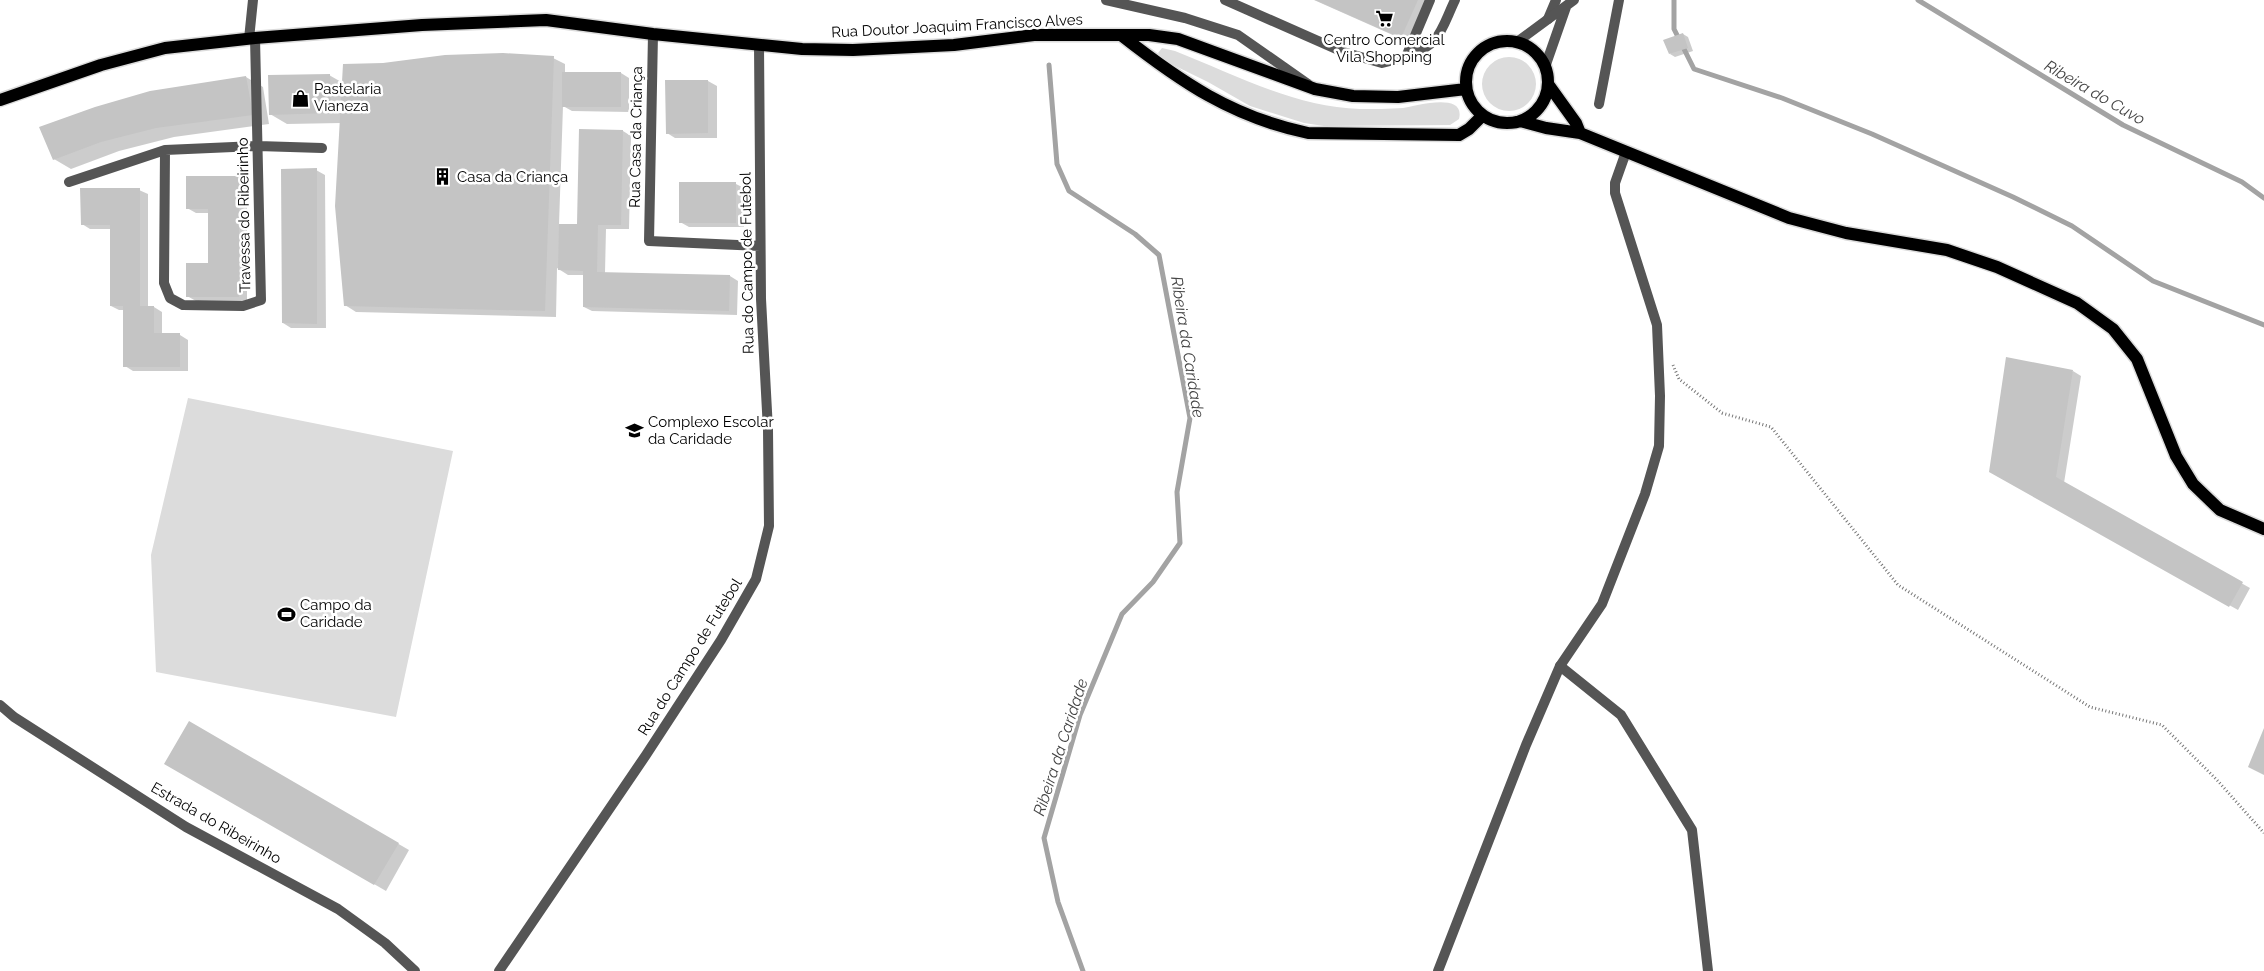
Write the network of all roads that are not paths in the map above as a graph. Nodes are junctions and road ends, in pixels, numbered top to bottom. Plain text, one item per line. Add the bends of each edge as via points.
1 (253, 0) edge
2 (1106, 0) edge
3 (1225, 0) edge
4 (1430, 0) edge
5 (1455, 0) edge
6 (1556, 0) edge
7 (1619, 0) edge
8 (1570, 3) edge
9 (1548, 19) junction
10 (653, 34) junction
11 (1121, 35) junction
12 (252, 38) junction
13 (1517, 42) junction
14 (759, 45) junction
15 (1406, 57) junction
16 (1545, 67) junction
17 (1548, 84) junction
18 (1315, 89) junction
19 (1466, 89) junction
20 (0, 100) edge
21 (1599, 104) dead end
22 (1483, 115) junction
23 (1520, 121) junction
24 (1580, 133) junction
25 (258, 146) junction
26 (322, 148) dead end
27 (165, 150) junction
28 (1626, 152) junction
29 (69, 182) dead end
30 (760, 246) junction
31 (2264, 528) edge
32 (1560, 666) junction
33 (0, 705) edge
34 (415, 971) edge
35 (499, 971) edge
36 (1438, 971) edge
37 (1708, 971) edge

1 - 12 street, Travessa do Ribeirinho
2 - 18 street via 1185,18 1238,35
3 - 15 street via 1343,52 1382,63
4 - 15 street
5 - 15 street via 1439,36 1425,50
6 - 9 street
7 - 21 street
8 - 9 street
8 - 16 street
9 - 13 street
10 - 12 main road, Rua Doutor Joaquim Francisco Alves via 546,20 422,25
10 - 14 main road, Rua Doutor Joaquim Francisco Alves
10 - 30 street, Rua Casa da Criança via 649,241
11 - 14 main road, Rua Doutor Joaquim Francisco Alves via 1034,35 954,45 854,50
11 - 18 main road, Rua Doutor Joaquim Francisco Alves via 1178,39
11 - 22 main road via 1167,72 1217,102 1284,128 1308,133 1458,135 1470,129
12 - 20 main road, Rua Doutor Joaquim Francisco Alves via 165,48 101,65
12 - 25 street, Travessa do Ribeirinho
13 - 16 main road via 1534,52
13 - 19 main road via 1490,45 1479,52 1468,69
14 - 30 street, Rua do Campo de Futebol
16 - 17 main road
17 - 23 main road via 1540,107
17 - 24 main road
18 - 19 main road, Rua Doutor Joaquim Francisco Alves via 1373,97
19 - 22 main road via 1471,102
22 - 23 main road via 1506,124
23 - 24 main road
24 - 28 main road
25 - 26 street
25 - 27 street
25 - 27 street, Travessa do Ribeirinho via 261,300 243,306 183,305 170,298 164,283
27 - 29 street
28 - 31 main road via 1789,218 1846,233 1947,250 1997,267 2077,303 2113,329 2137,360 2176,456 2192,484 2220,510
28 - 32 street via 1615,183 1615,194 1657,325 1659,446 1646,494 1602,604
30 - 35 street, Rua do Campo de Futebol via 769,526 756,579 722,640
32 - 36 street
32 - 37 street via 1621,715 1692,830
33 - 34 street, Estrada do Ribeirinho via 186,827 338,909 385,942

